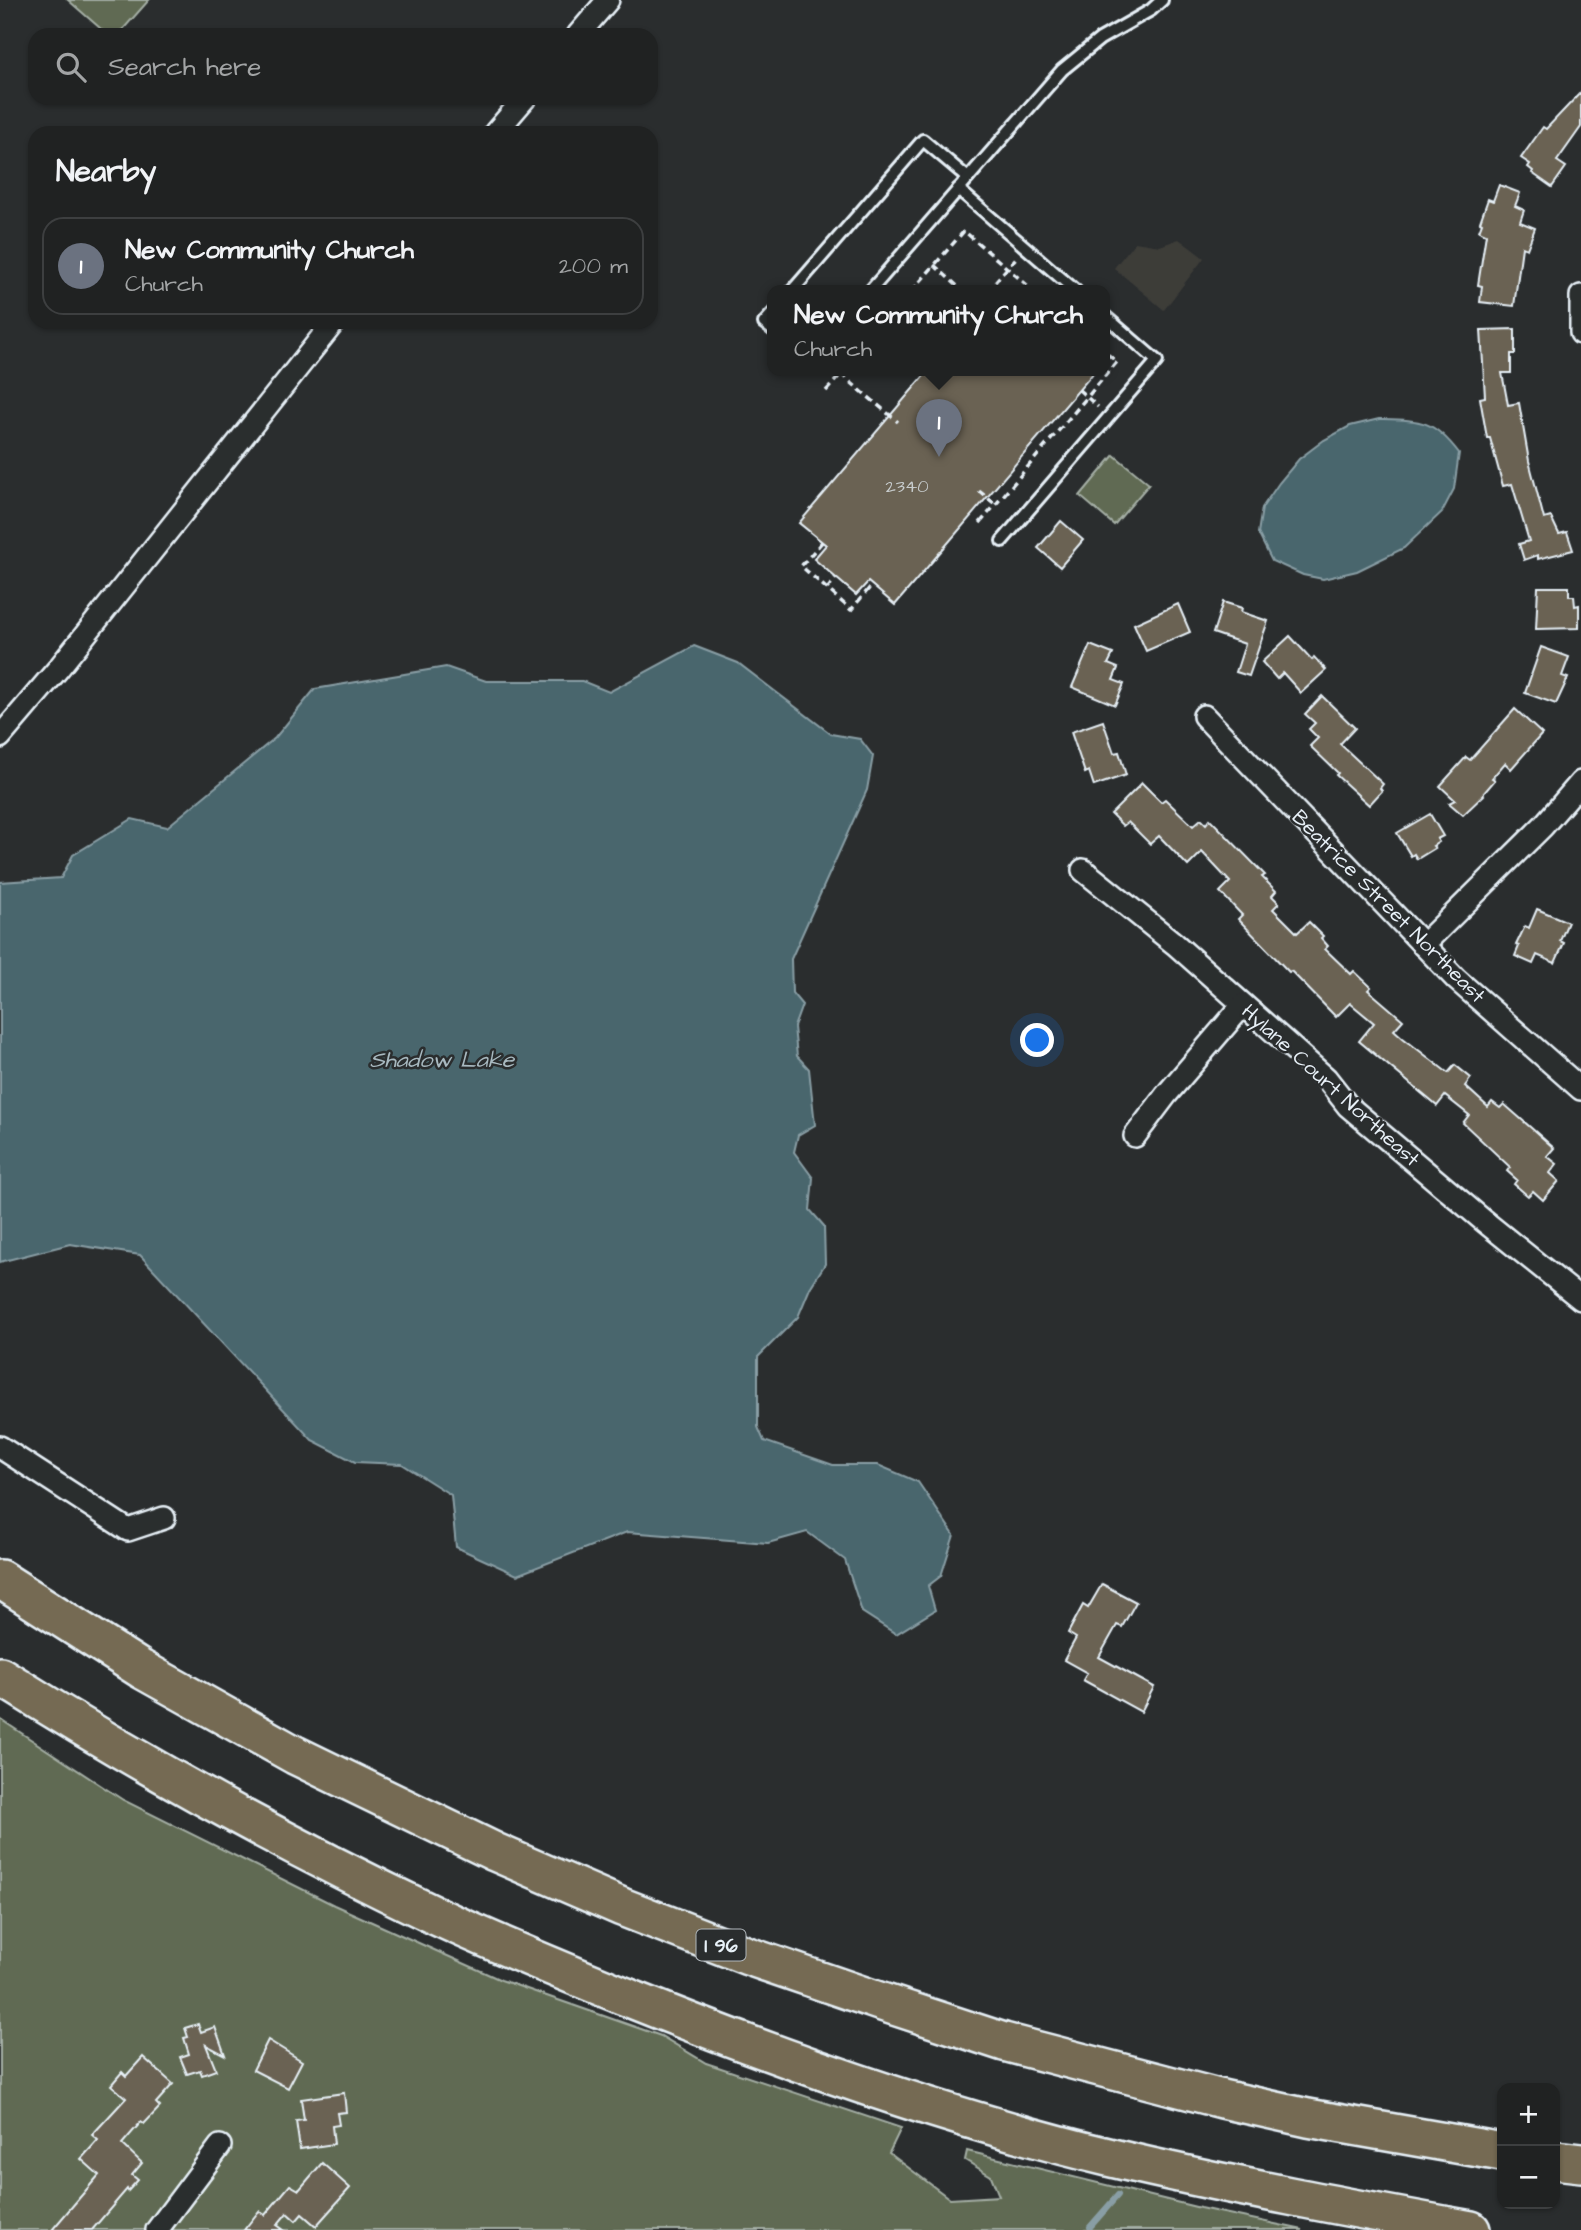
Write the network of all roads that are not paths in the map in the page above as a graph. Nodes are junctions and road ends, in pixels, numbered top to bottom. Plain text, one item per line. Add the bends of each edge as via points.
1 (608, 0) edge
2 (1161, 0) edge
3 (584, 28) edge
4 (519, 105) edge
5 (501, 126) edge
6 (968, 178) junction
7 (958, 190) junction
8 (797, 285) edge
9 (875, 285) edge
10 (1069, 285) edge
11 (1581, 296) edge
12 (1110, 320) edge
13 (328, 329) edge
14 (1581, 333) edge
15 (1002, 541) dead end
16 (1204, 716) dead end
17 (0, 737) edge
18 (1581, 782) edge
19 (1083, 870) dead end
20 (1423, 945) junction
21 (1243, 1005) junction
22 (1581, 1089) edge
23 (1135, 1136) dead end
24 (1581, 1299) edge
25 (0, 1447) edge
26 (164, 1518) dead end
27 (0, 1579) edge
28 (0, 1676) edge
29 (220, 2146) dead end
30 (1497, 2151) edge
31 (1560, 2161) edge
32 (1581, 2163) edge
33 (158, 2230) edge
34 (1471, 2230) edge

1 - 3 street
2 - 6 lane via 1062,70
4 - 5 street
6 - 7 lane
6 - 8 lane via 923,140
7 - 9 lane
7 - 10 lane
11 - 14 street
12 - 15 lane via 1157,361
13 - 17 street
16 - 20 street, Beatrice Street Northeast
18 - 20 street
19 - 21 street, Hylane Court Northeast
20 - 22 street, Beatrice Street Northeast
21 - 23 street
21 - 24 street, Hylane Court Northeast via 1326,1079 1348,1106
25 - 26 street via 128,1530
27 - 30 highway, I 96 via 141,1670 295,1755 495,1852 748,1956 1004,2042 1308,2118
28 - 34 highway via 79,1727 282,1839 434,1914 695,2024 853,2082 1110,2157
29 - 33 street
31 - 32 highway

